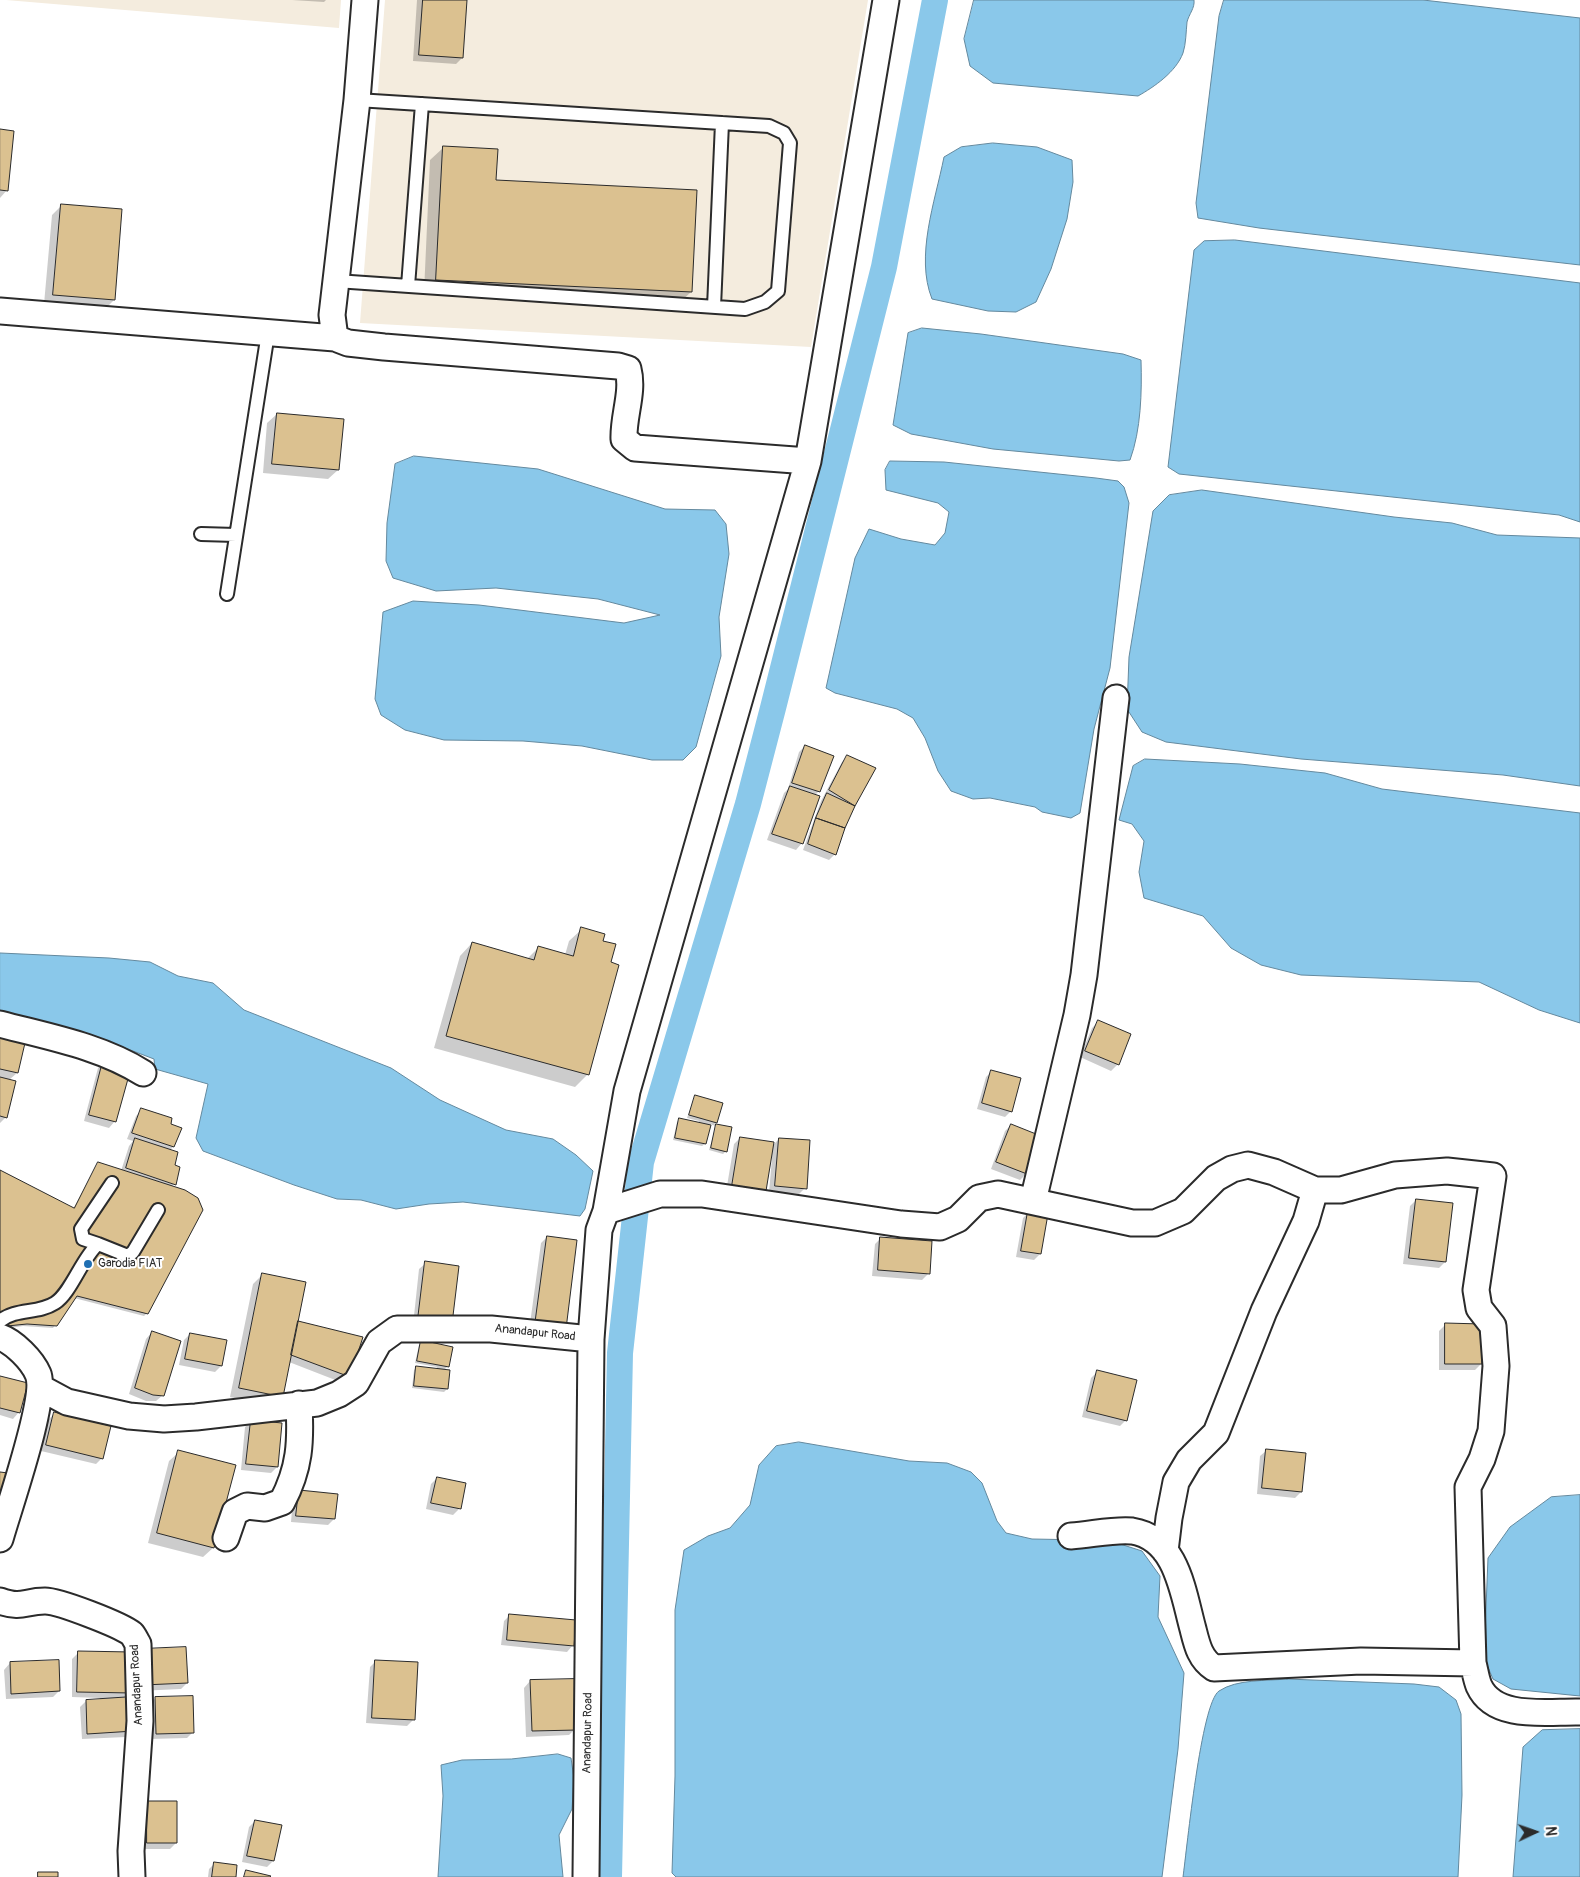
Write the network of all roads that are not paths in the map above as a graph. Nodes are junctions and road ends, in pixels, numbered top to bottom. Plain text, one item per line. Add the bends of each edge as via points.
1 (365, 0) edge
2 (886, 0) edge
3 (357, 100) junction
4 (422, 104) junction
5 (722, 123) junction
6 (336, 281) junction
7 (408, 286) junction
8 (714, 307) junction
9 (0, 311) edge
10 (268, 333) junction
11 (335, 338) junction
12 (808, 461) junction
13 (201, 534) dead end
14 (236, 536) junction
15 (227, 594) dead end
16 (1116, 698) dead end
17 (0, 1024) edge
18 (143, 1073) dead end
19 (112, 1183) dead end
20 (1315, 1190) junction
21 (1033, 1201) junction
22 (616, 1207) junction
23 (158, 1210) dead end
24 (98, 1244) junction
25 (0, 1321) edge
26 (0, 1336) edge
27 (591, 1340) junction
28 (41, 1388) junction
29 (299, 1404) junction
30 (1071, 1536) dead end
31 (226, 1538) dead end
32 (0, 1539) edge
33 (1165, 1551) junction
34 (0, 1601) edge
35 (1473, 1663) junction
36 (1580, 1712) edge
37 (132, 1877) edge
38 (586, 1877) edge

1 - 3 street
2 - 12 street
3 - 4 lane
3 - 6 street
4 - 5 lane
4 - 7 lane
5 - 8 lane
5 - 8 lane via 769,126 784,133 790,143 778,291 765,302 745,309
6 - 7 lane
6 - 11 street via 332,315
7 - 8 lane
9 - 10 street
10 - 11 street
10 - 14 lane
11 - 12 street via 348,343 384,347 618,366 628,369 631,381 624,439 635,448
12 - 22 street via 627,1091
13 - 14 lane
14 - 15 lane
16 - 21 street via 1084,975
17 - 18 street via 96,1050
19 - 24 lane via 81,1229 83,1239
20 - 21 street via 1274,1172 1248,1165 1232,1168 1216,1178 1182,1210 1155,1223 1132,1223
20 - 33 street via 1306,1221 1264,1311 1216,1433 1189,1460 1176,1482
20 - 35 street via 1341,1190 1395,1175 1447,1171 1493,1176 1476,1290 1479,1308 1493,1326 1496,1366 1491,1431 1468,1488
21 - 22 street via 998,1194 980,1198 958,1219 940,1227 721,1196 660,1194
22 - 27 street via 599,1230
23 - 24 lane via 128,1256
24 - 25 lane via 56,1303
26 - 28 street via 20,1350 38,1374
27 - 29 street, Anandapur Road via 491,1328 396,1329 379,1342 356,1383 317,1403
27 - 38 street, Anandapur Road
28 - 29 street, Anandapur Road via 67,1402 129,1416 164,1419
28 - 32 street
29 - 31 street via 300,1450 292,1483 282,1502 265,1508 247,1506 236,1512
30 - 33 street via 1131,1531 1150,1536
33 - 35 street via 1179,1578 1204,1661 1214,1668 1361,1661
34 - 37 street, Anandapur Road via 15,1606 45,1601 60,1603 122,1628 133,1634 138,1644 140,1722
35 - 36 street via 1480,1687 1488,1698 1502,1707 1526,1712

